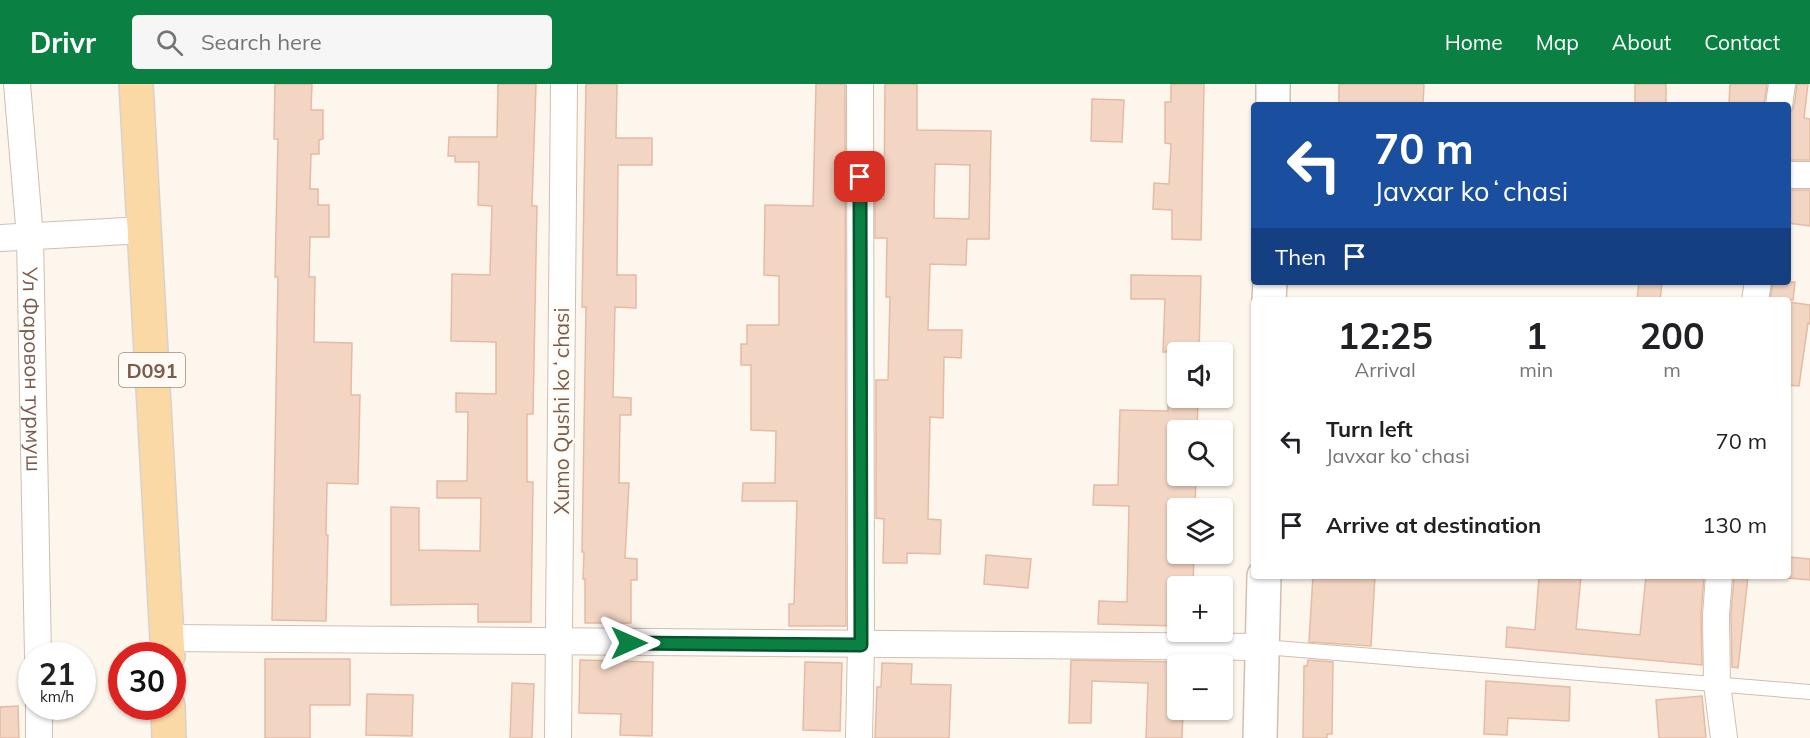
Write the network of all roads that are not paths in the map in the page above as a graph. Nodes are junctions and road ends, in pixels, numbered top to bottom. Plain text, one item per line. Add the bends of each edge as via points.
1 (16, 84) edge
2 (136, 84) edge
3 (564, 84) edge
4 (860, 84) edge
5 (1273, 84) edge
6 (1782, 84) edge
7 (1273, 102) edge
8 (1779, 102) edge
9 (1791, 175) edge
10 (1810, 175) edge
11 (144, 230) junction
12 (30, 237) junction
13 (0, 238) edge
14 (1264, 579) edge
15 (1719, 579) edge
16 (38, 642) edge
17 (168, 642) edge
18 (560, 643) junction
19 (861, 645) junction
20 (186, 647) edge
21 (1263, 647) junction
22 (1717, 684) junction
23 (1810, 693) edge
24 (39, 720) edge
25 (168, 720) edge
26 (39, 738) edge
27 (169, 738) edge
28 (558, 738) edge
29 (859, 738) edge
30 (1260, 738) edge
31 (1724, 738) edge

1 - 12 street, Ул Фаровон турмуш
2 - 11 main road, D091
3 - 18 street, Xumo Qushi koʻchasi
4 - 19 street
5 - 7 street
6 - 8 street
9 - 10 street
11 - 12 street
11 - 17 main road, D091
12 - 13 street
12 - 16 street, Ул Фаровон турмуш
14 - 21 street
15 - 22 street
18 - 19 street
18 - 20 street
18 - 28 street, Xumo Qushi koʻchasi
19 - 21 street
19 - 29 street
21 - 22 lane
21 - 30 street
22 - 23 lane
22 - 31 street
24 - 26 street
25 - 27 main road

